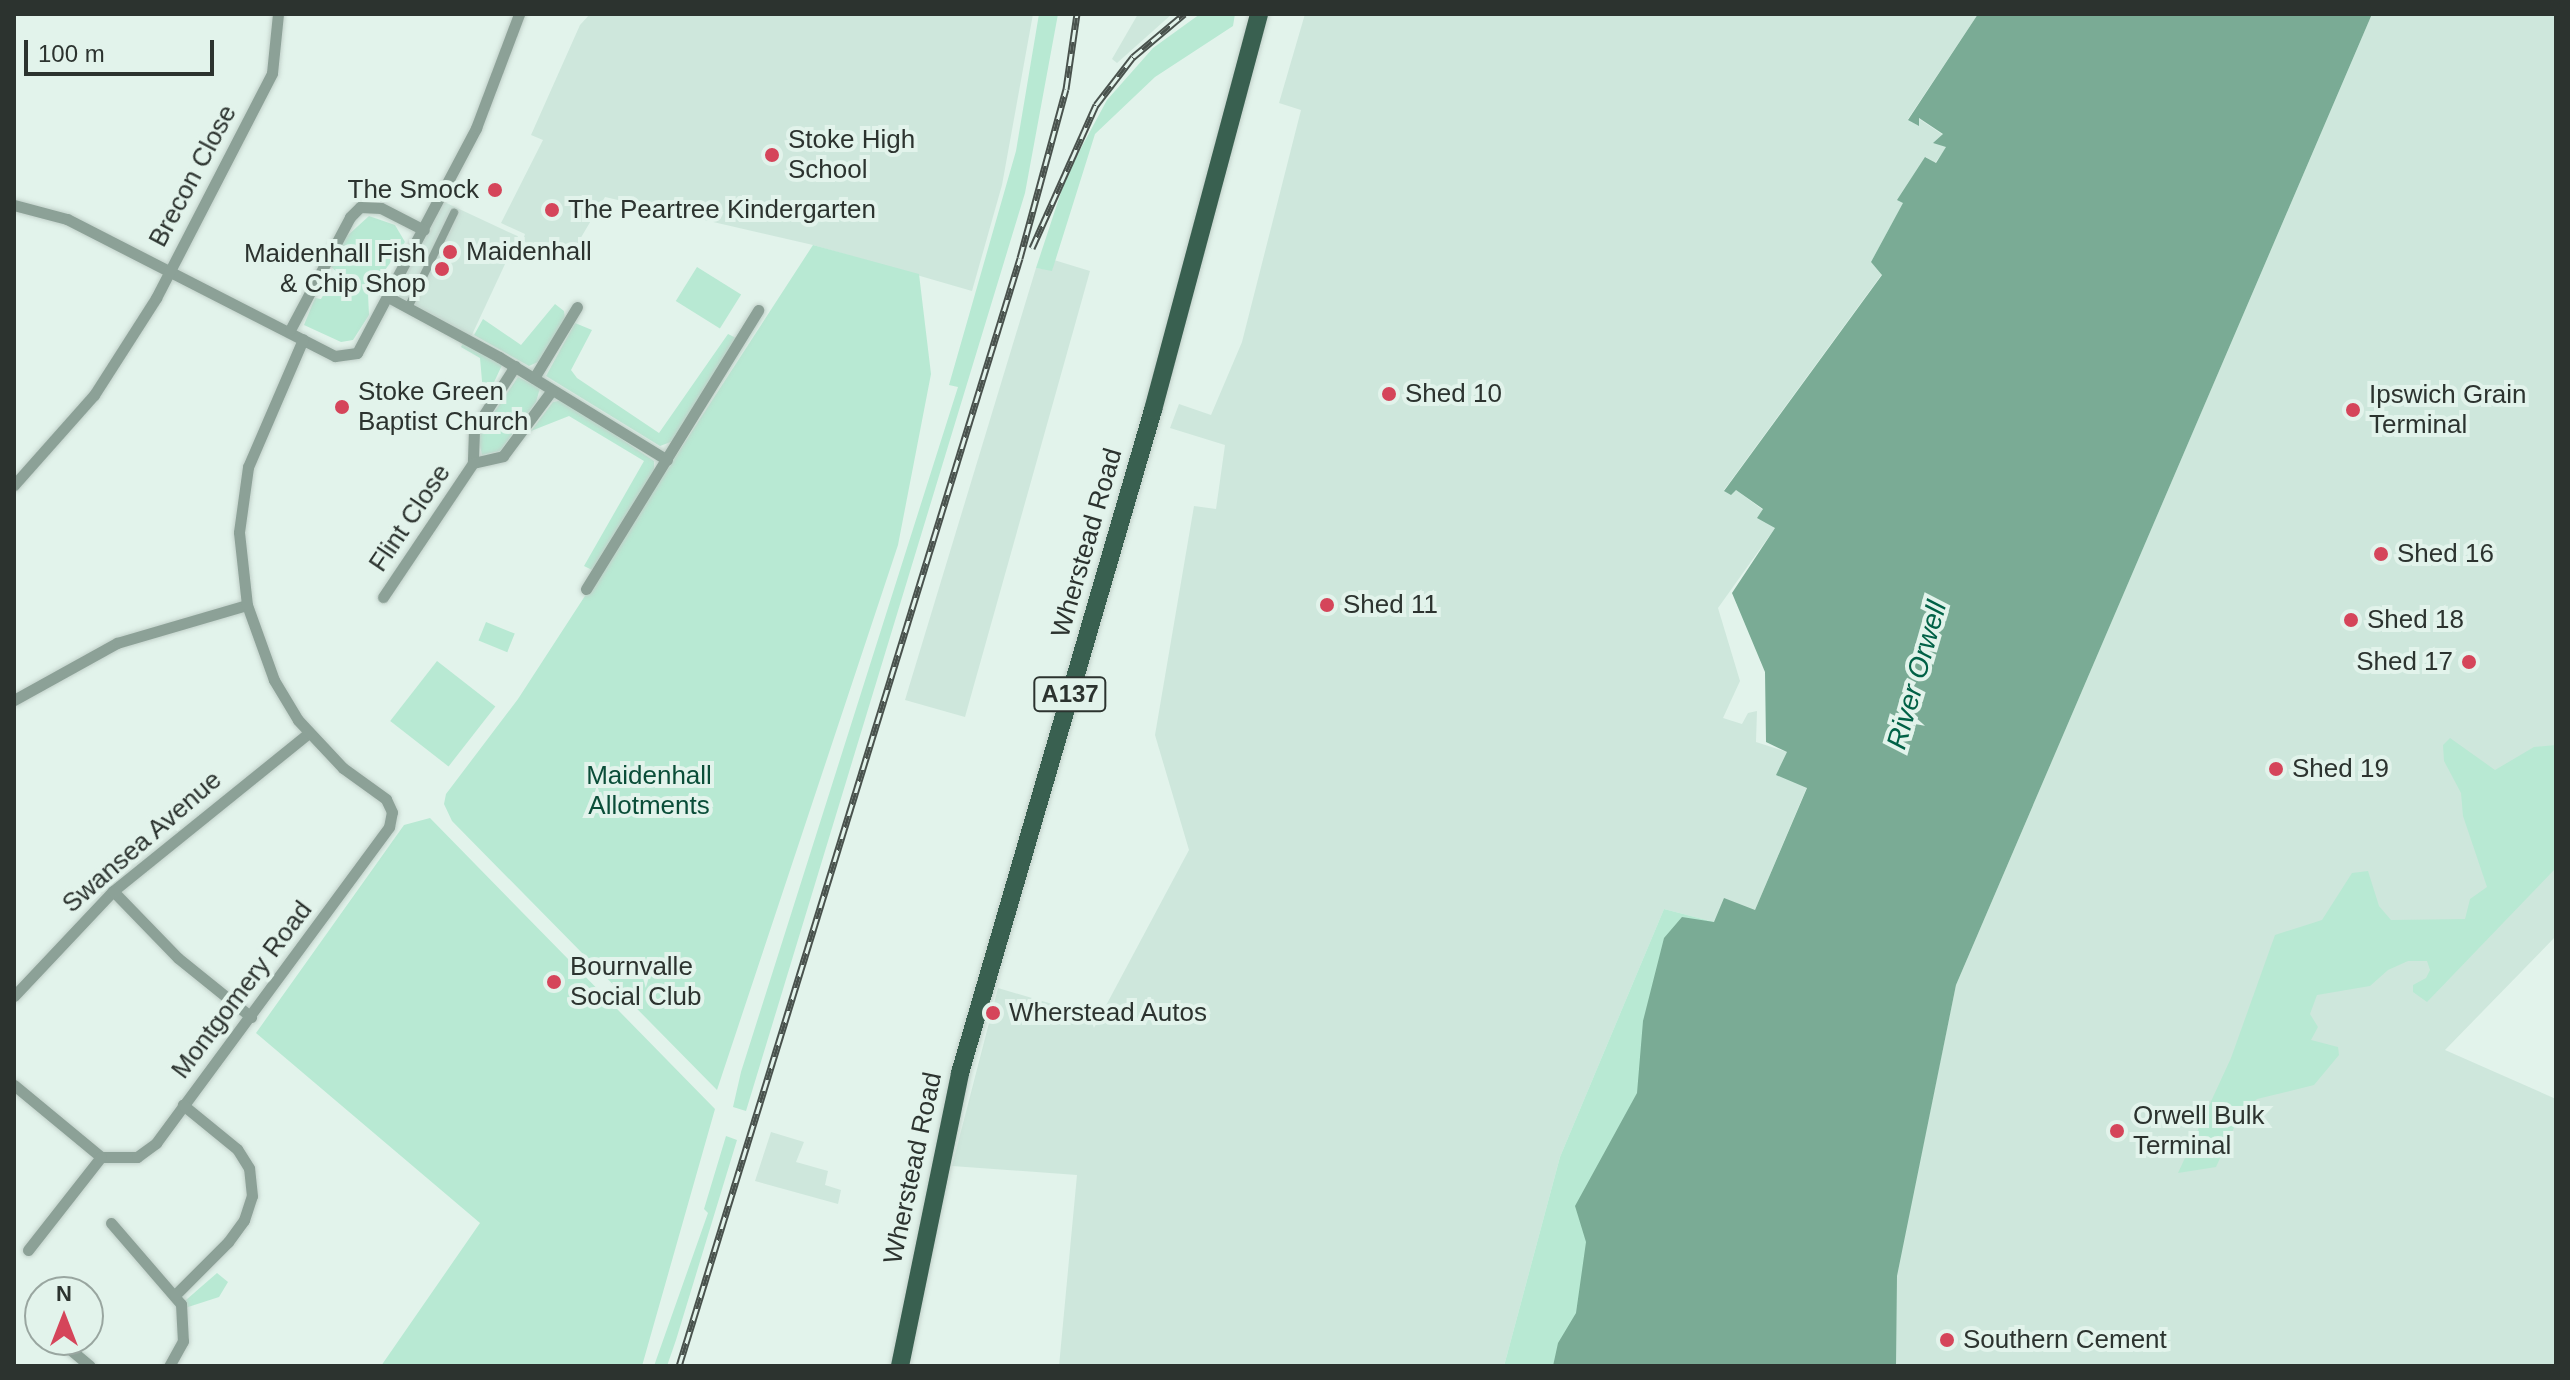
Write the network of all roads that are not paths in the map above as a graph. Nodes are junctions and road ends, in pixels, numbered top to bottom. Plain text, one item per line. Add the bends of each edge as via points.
1 (278, 14) edge
2 (519, 14) edge
3 (1259, 14) edge
4 (14, 205) edge
5 (454, 213) dead end
6 (424, 230) junction
7 (169, 268) junction
8 (388, 297) junction
9 (577, 307) dead end
10 (408, 308) junction
11 (758, 310) dead end
12 (290, 330) junction
13 (303, 339) junction
14 (515, 366) junction
15 (534, 378) junction
16 (552, 390) junction
17 (667, 460) junction
18 (473, 463) junction
19 (14, 485) edge
20 (586, 589) dead end
21 (383, 597) dead end
22 (247, 605) junction
23 (14, 700) edge
24 (309, 733) junction
25 (113, 891) junction
26 (14, 996) edge
27 (251, 1017) junction
28 (14, 1085) edge
29 (183, 1105) junction
30 (101, 1157) junction
31 (111, 1223) dead end
32 (28, 1250) dead end
33 (175, 1295) junction
34 (169, 1366) edge
35 (900, 1366) edge

1 - 7 street, Brecon Close via 272,73
2 - 6 street via 476,128
3 - 35 main road, Wherstead Road / A137 via 1153,410 960,1073
4 - 7 street via 67,219
5 - 10 street
6 - 8 street
6 - 12 street via 381,208 360,207
7 - 12 street
7 - 19 street via 94,395
8 - 10 street
8 - 13 street via 357,353 335,356
9 - 15 street
10 - 14 street
11 - 17 street
12 - 13 street
13 - 22 street via 248,467 239,532
14 - 15 street
14 - 18 street, Flint Close via 474,430
15 - 16 street
16 - 17 street
16 - 18 street, Flint Close via 503,456
17 - 20 street
18 - 21 street, Flint Close
22 - 23 street via 117,643
22 - 24 street via 274,680
24 - 25 street, Swansea Avenue
24 - 27 street, Montgomery Road via 343,768 386,799 392,812 375,849
25 - 26 street, Swansea Avenue
25 - 27 street via 178,958
27 - 29 street, Montgomery Road
28 - 30 street
29 - 30 street, Montgomery Road via 156,1143 137,1157
29 - 33 street via 237,1149 249,1168 252,1196 244,1220 228,1242
30 - 32 street
31 - 33 street
33 - 34 street via 181,1304 183,1341

